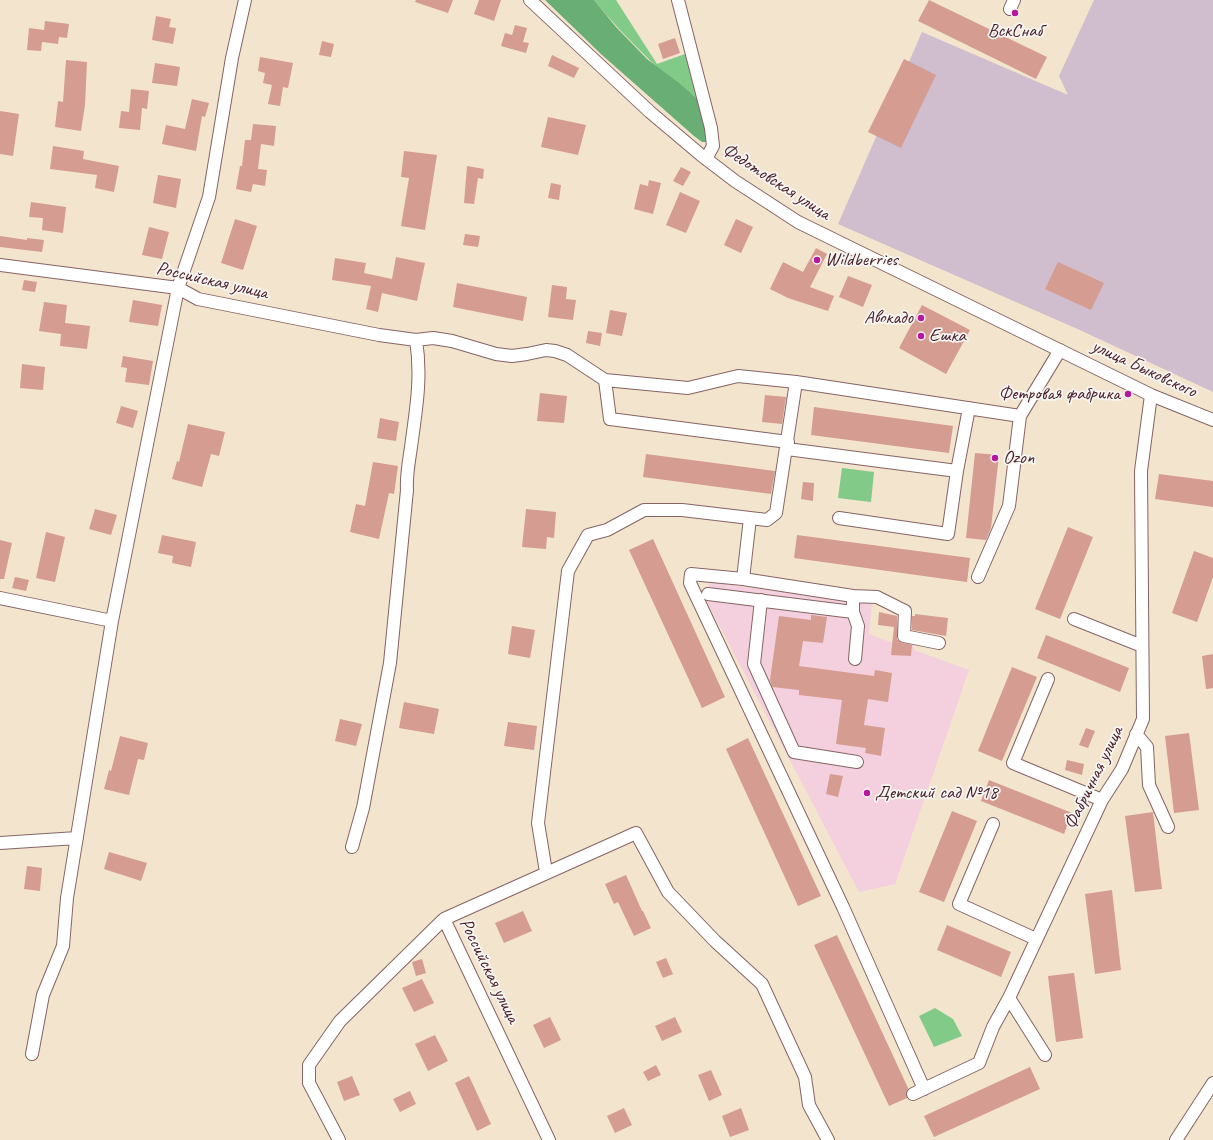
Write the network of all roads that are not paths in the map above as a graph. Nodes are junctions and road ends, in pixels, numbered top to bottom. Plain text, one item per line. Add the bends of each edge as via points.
1 (245, 0) edge
2 (530, 0) edge
3 (678, 0) edge
4 (706, 159) junction
5 (0, 265) edge
6 (178, 288) junction
7 (416, 340) junction
8 (1060, 350) junction
9 (605, 380) junction
10 (796, 382) junction
11 (1151, 395) junction
12 (969, 408) junction
13 (1020, 416) junction
14 (1213, 420) edge
15 (788, 446) junction
16 (957, 471) junction
17 (750, 518) junction
18 (839, 518) dead end
19 (978, 577) dead end
20 (743, 579) junction
21 (708, 594) dead end
22 (852, 596) junction
23 (0, 598) edge
24 (761, 600) junction
25 (854, 612) junction
26 (1074, 619) dead end
27 (112, 621) junction
28 (939, 643) dead end
29 (1142, 646) junction
30 (854, 659) dead end
31 (1048, 679) dead end
32 (1136, 734) junction
33 (857, 762) dead end
34 (1102, 800) junction
35 (993, 824) dead end
36 (1168, 827) dead end
37 (77, 838) junction
38 (0, 843) edge
39 (352, 848) dead end
40 (546, 872) junction
41 (444, 919) junction
42 (1036, 939) junction
43 (1009, 998) junction
44 (32, 1054) dead end
45 (1045, 1055) dead end
46 (1213, 1082) edge
47 (924, 1089) junction
48 (913, 1094) dead end
49 (339, 1140) edge
50 (549, 1140) edge
51 (828, 1140) edge
52 (1176, 1140) edge

1 - 6 street via 230,65 209,197
2 - 4 street, Федотовская улица via 650,112
3 - 4 street via 711,128 713,146
4 - 8 street, Федотовская улица via 798,222
5 - 6 street, Российская улица
6 - 7 street, Российская улица via 198,299
6 - 27 street
7 - 9 street, Российская улица via 433,338 452,341 512,356 546,350 555,351 567,355
7 - 39 street via 420,363 406,476 407,490 390,663 363,808
8 - 11 street, улица Быковского
8 - 13 street
9 - 10 street via 688,388 738,376
9 - 15 street via 610,419
10 - 12 street
10 - 15 street
11 - 14 street, улица Быковского
11 - 29 street, Фабричная улица via 1141,471
12 - 13 street
12 - 16 street
13 - 19 street via 1009,506
15 - 16 street
15 - 17 street via 776,513 767,520
16 - 18 street via 948,534
17 - 20 street
17 - 40 street via 682,510 644,510 607,530 588,535 568,571 538,823
20 - 22 street
20 - 47 street via 691,574 690,583 843,907
21 - 24 street
22 - 25 street
22 - 28 street via 877,596 900,608 905,611 904,636
23 - 27 street
24 - 25 street
24 - 33 street via 754,664 794,752
25 - 30 street via 858,626
26 - 29 street
27 - 37 street
29 - 32 street, Фабричная улица via 1143,718
31 - 34 street via 1013,763
32 - 34 street, Фабричная улица via 1122,769
32 - 36 street via 1147,747 1149,786
34 - 42 street, Фабричная улица
35 - 42 street via 959,904
37 - 38 street
37 - 44 street via 67,898 63,946 43,995
40 - 41 street, Российская улица
40 - 51 street, Российская улица via 636,833 668,892 715,941 762,984 805,1077 809,1105
41 - 49 street via 340,1021 309,1065 309,1083
41 - 50 street, Российская улица
42 - 43 street, Фабричная улица
43 - 45 street
43 - 47 street, Фабричная улица via 978,1063
46 - 52 street
47 - 48 street, Фабричная улица

